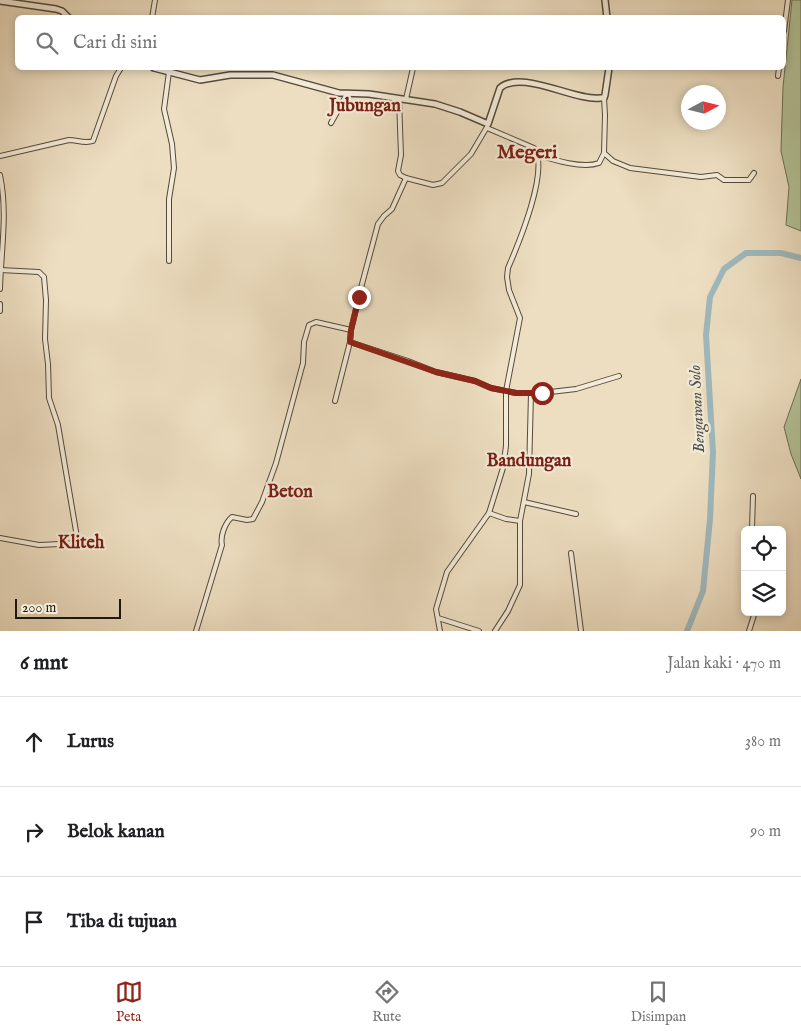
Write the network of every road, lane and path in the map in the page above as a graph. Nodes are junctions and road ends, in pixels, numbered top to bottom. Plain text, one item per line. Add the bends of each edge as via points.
1 (155, 0) edge
2 (604, 0) edge
3 (788, 0) edge
4 (0, 1) edge
5 (14, 1) edge
6 (65, 15) edge
7 (152, 15) edge
8 (606, 15) edge
9 (786, 16) edge
10 (120, 70) edge
11 (162, 70) edge
12 (413, 70) edge
13 (609, 70) edge
14 (779, 70) edge
15 (169, 72) junction
16 (778, 76) dead end
17 (348, 94) junction
18 (604, 98) junction
19 (399, 99) junction
20 (406, 100) junction
21 (330, 123) dead end
22 (487, 126) junction
23 (604, 153) junction
24 (538, 155) junction
25 (0, 156) edge
26 (754, 173) dead end
27 (0, 175) edge
28 (406, 178) junction
29 (2, 189) edge
30 (169, 261) dead end
31 (0, 270) edge
32 (0, 289) edge
33 (0, 304) edge
34 (0, 311) edge
35 (351, 330) junction
36 (350, 342) junction
37 (619, 376) dead end
38 (506, 390) junction
39 (531, 393) junction
40 (335, 401) dead end
41 (753, 496) dead end
42 (524, 502) junction
43 (489, 513) junction
44 (576, 514) dead end
45 (520, 521) junction
46 (752, 526) edge
47 (0, 538) edge
48 (102, 542) dead end
49 (78, 543) junction
50 (571, 553) dead end
51 (754, 616) edge
52 (438, 618) junction
53 (196, 631) edge
54 (440, 631) edge
55 (479, 631) edge
56 (495, 631) edge
57 (581, 631) edge
58 (749, 631) edge

1 - 7 street
2 - 8 street
3 - 9 street
4 - 5 street
5 - 6 street via 56,9
10 - 25 street via 93,141 69,140
11 - 15 street
12 - 20 street
13 - 18 street
14 - 16 street
15 - 17 street via 200,80 224,75 268,75
15 - 30 street via 164,109 174,168 169,199
17 - 19 street
17 - 21 street
18 - 22 street via 510,82 500,88
18 - 23 street
19 - 20 street
19 - 28 street via 401,155 398,170
20 - 22 street via 460,112
22 - 24 street via 534,148
22 - 28 street via 471,154 442,183 434,185
23 - 24 street via 600,163 589,165
23 - 26 street via 618,164 701,178 718,175 726,180 749,180
24 - 38 street via 532,201 508,268 510,290 520,318
27 - 29 street
28 - 35 street via 392,209 378,224
29 - 31 street via 5,220
31 - 32 street
31 - 49 street via 39,272 44,277 49,398 58,425
33 - 34 street
35 - 36 street
35 - 53 street via 316,322 309,325 303,363 271,478 253,519 232,517 225,527
36 - 38 street via 436,372
36 - 40 street
37 - 39 street via 576,389
38 - 39 street
38 - 43 street via 503,468
39 - 42 street
41 - 46 street
42 - 44 street
42 - 45 street
43 - 45 street
43 - 52 street via 447,572 436,609
45 - 56 street via 520,585
47 - 49 street via 39,545
48 - 49 street
50 - 57 street
51 - 58 street
52 - 54 street
52 - 55 street

